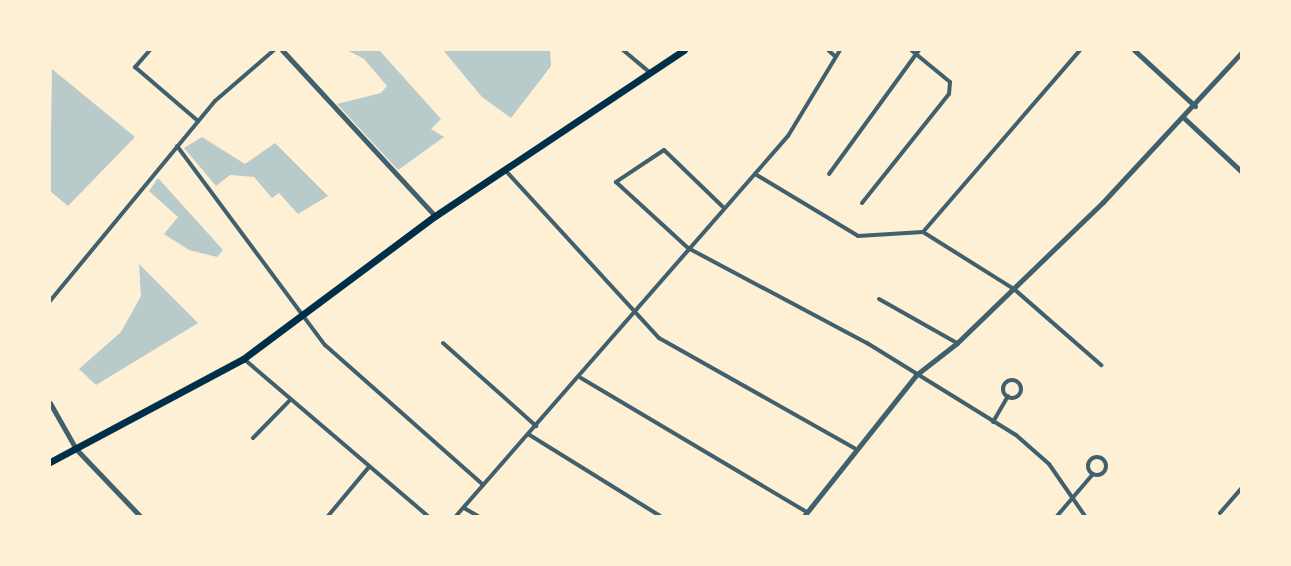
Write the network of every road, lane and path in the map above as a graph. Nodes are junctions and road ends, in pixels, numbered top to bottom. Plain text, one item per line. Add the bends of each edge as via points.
1 (150, 50) edge
2 (274, 50) edge
3 (282, 50) edge
4 (624, 50) edge
5 (684, 50) edge
6 (828, 50) edge
7 (840, 50) edge
8 (911, 50) edge
9 (1080, 50) edge
10 (1134, 50) edge
11 (918, 51) edge
12 (1242, 52) edge
13 (835, 56) junction
14 (649, 72) junction
15 (1195, 106) junction
16 (1184, 118) junction
17 (198, 120) junction
18 (177, 146) junction
19 (505, 170) junction
20 (1242, 172) edge
21 (755, 174) junction
22 (829, 174) dead end
23 (862, 202) dead end
24 (723, 207) junction
25 (435, 216) junction
26 (924, 232) junction
27 (688, 248) junction
28 (1014, 289) junction
29 (879, 298) dead end
30 (50, 301) edge
31 (633, 311) junction
32 (306, 312) junction
33 (443, 343) dead end
34 (957, 343) junction
35 (243, 359) junction
36 (1101, 365) dead end
37 (916, 375) junction
38 (581, 378) junction
39 (1008, 396) junction
40 (291, 399) junction
41 (50, 402) edge
42 (993, 422) junction
43 (536, 426) junction
44 (528, 434) junction
45 (253, 438) dead end
46 (854, 448) junction
47 (76, 449) junction
48 (50, 462) edge
49 (369, 467) junction
50 (1093, 474) junction
51 (483, 485) junction
52 (1242, 488) edge
53 (1072, 496) junction
54 (464, 508) junction
55 (1220, 513) dead end
56 (805, 514) edge
57 (140, 516) edge
58 (330, 516) edge
59 (428, 516) edge
60 (456, 516) edge
61 (478, 516) edge
62 (660, 516) edge
63 (1057, 516) edge
64 (1084, 516) edge

1 - 17 street via 135,68
2 - 17 street via 235,80
3 - 25 street
4 - 14 street
5 - 14 main road
6 - 13 street
7 - 13 street
8 - 11 street
9 - 26 street
10 - 15 street
11 - 22 street
11 - 23 street via 950,82 949,94
12 - 15 street
13 - 21 street via 788,136
14 - 19 main road
15 - 16 street
16 - 20 street
16 - 28 street
17 - 18 street
18 - 30 street
18 - 32 street
19 - 25 main road
19 - 31 street
21 - 24 street
21 - 26 street via 858,236
24 - 27 street
24 - 27 street via 664,150 616,182
25 - 32 main road
26 - 28 street
27 - 31 street
27 - 37 street
28 - 34 street
28 - 36 street
29 - 34 street
31 - 38 street
31 - 46 street via 659,338
32 - 35 main road
32 - 51 street via 338,358
33 - 43 street
34 - 37 street
35 - 40 street
35 - 47 main road
37 - 42 street
37 - 46 street
38 - 43 street
38 - 56 street
39 - 39 street via 1020,393 1018,382 1005,383
39 - 42 street
40 - 45 street
40 - 49 street
41 - 47 street
42 - 53 street via 1035,450
43 - 44 street
44 - 51 street
44 - 62 street
46 - 56 street
47 - 48 main road
47 - 57 street
49 - 58 street
49 - 59 street
50 - 50 street via 1106,469 1100,457 1089,461
50 - 53 street
51 - 54 street
52 - 55 street
53 - 63 street
53 - 64 street
54 - 60 street
54 - 61 street

